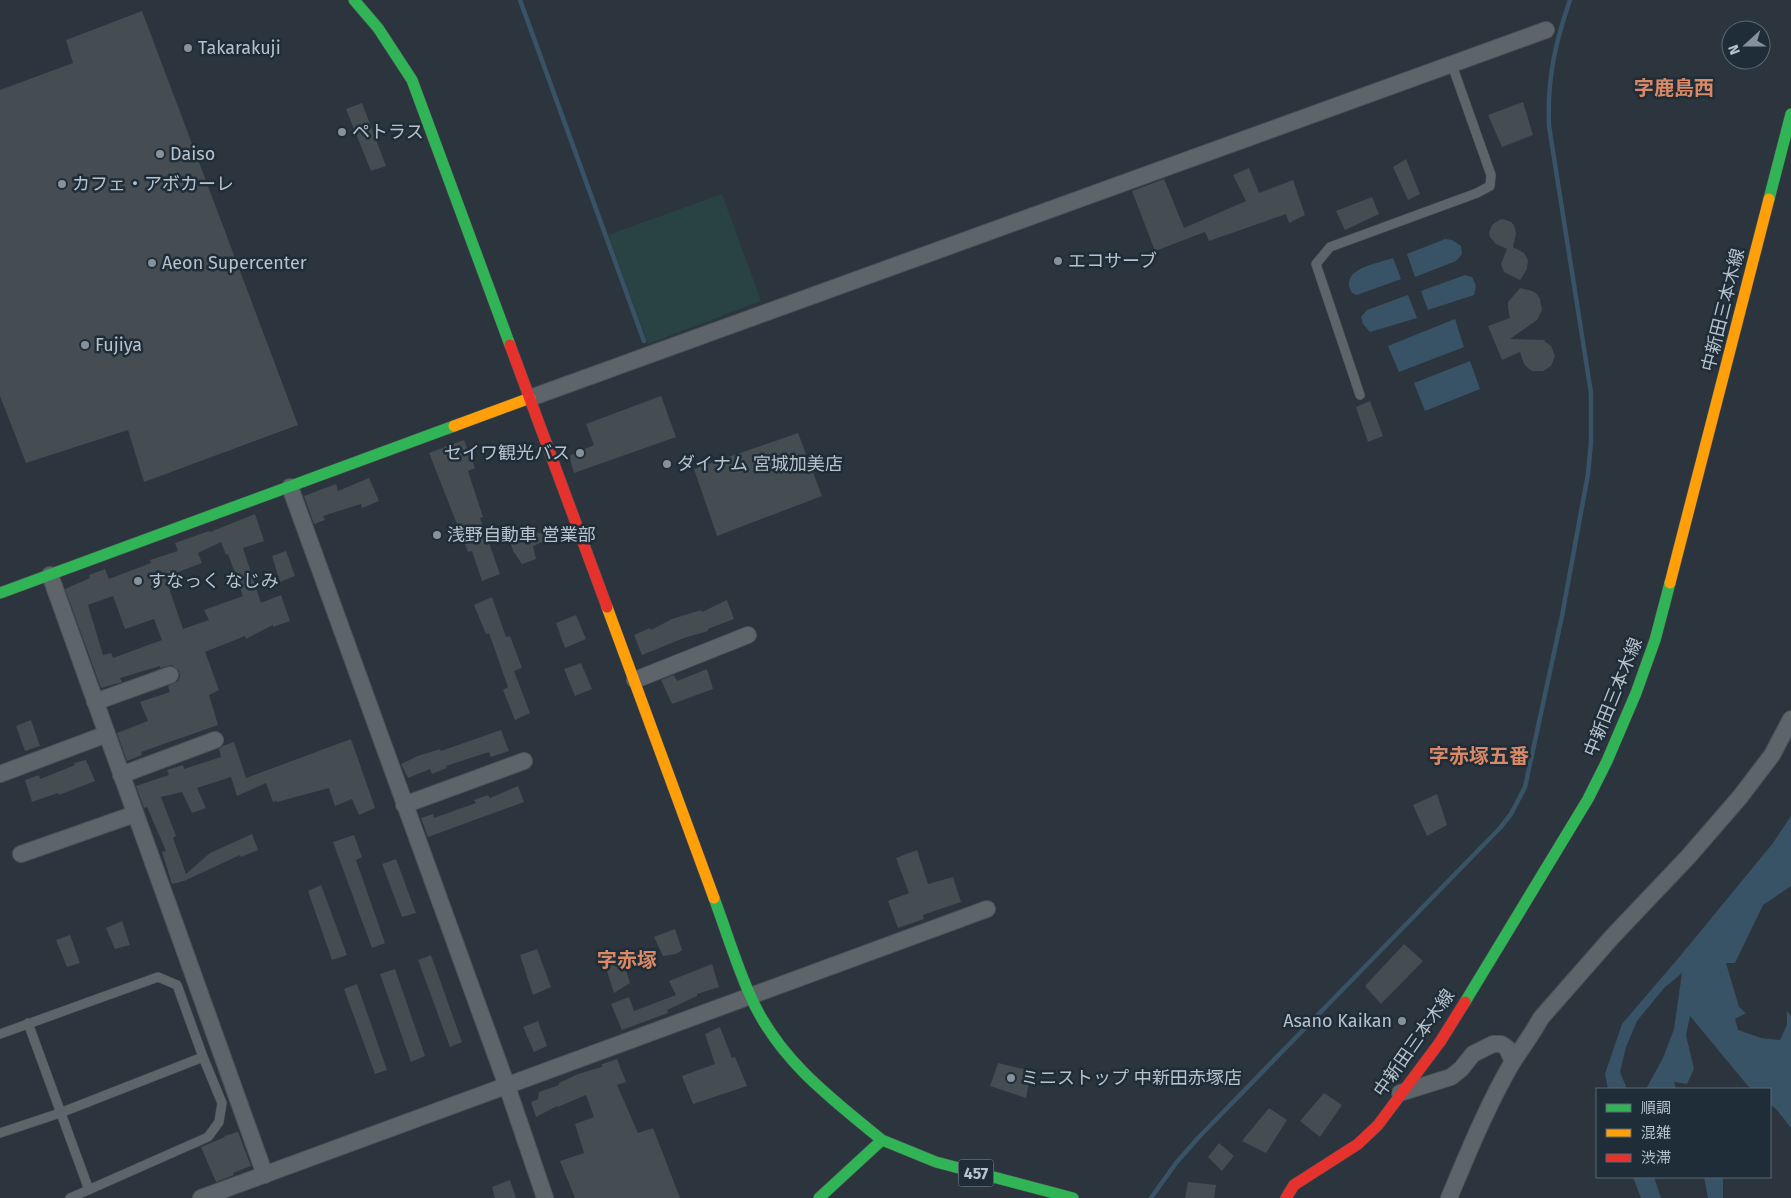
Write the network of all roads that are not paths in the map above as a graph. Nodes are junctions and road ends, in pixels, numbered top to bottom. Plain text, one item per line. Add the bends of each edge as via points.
1 (354, 0) edge
2 (1546, 30) dead end
3 (1452, 64) junction
4 (1791, 114) edge
5 (1360, 395) dead end
6 (530, 398) junction
7 (290, 487) junction
8 (50, 575) junction
9 (0, 593) edge
10 (748, 636) dead end
11 (170, 674) dead end
12 (634, 680) junction
13 (95, 702) junction
14 (1791, 719) edge
15 (107, 734) junction
16 (215, 740) dead end
17 (524, 761) dead end
18 (0, 774) edge
19 (121, 775) junction
20 (404, 805) junction
21 (135, 814) junction
22 (21, 854) dead end
23 (988, 909) dead end
24 (750, 996) junction
25 (28, 1024) junction
26 (0, 1034) edge
27 (203, 1057) junction
28 (1513, 1062) junction
29 (507, 1086) junction
30 (1400, 1093) junction
31 (60, 1113) junction
32 (0, 1132) edge
33 (882, 1140) junction
34 (264, 1175) junction
35 (89, 1190) junction
36 (70, 1198) edge
37 (201, 1198) edge
38 (545, 1198) edge
39 (819, 1198) edge
40 (1073, 1198) edge
41 (1286, 1198) edge
42 (1449, 1198) edge

1 - 6 main road via 392,46 412,80
2 - 3 street
3 - 5 lane via 1491,174 1490,186 1330,246 1316,264
3 - 6 street
4 - 30 main road, 中新田三本木線 via 1655,640 1636,693 1607,761 1564,841 1440,1042
6 - 7 main road
6 - 12 main road
7 - 8 main road
7 - 20 street
8 - 9 main road
8 - 13 street
10 - 12 street
11 - 13 street
12 - 24 main road
13 - 15 street
14 - 28 street via 1772,755 1740,797 1541,1018
15 - 18 street
15 - 19 street
16 - 19 street
17 - 20 street
19 - 21 street
20 - 29 street
21 - 22 street
21 - 34 street
23 - 24 street
24 - 29 street
24 - 33 main road via 771,1034 798,1068
25 - 26 lane
25 - 27 lane via 158,977 178,985
25 - 31 lane
27 - 31 lane
27 - 35 lane via 222,1103 219,1122 208,1137
28 - 30 street via 1507,1048 1493,1044 1473,1054 1451,1077
28 - 42 street
29 - 34 street
29 - 38 street
30 - 41 main road, 中新田三本木線 via 1378,1125 1358,1144 1294,1185
31 - 32 lane
31 - 35 lane
33 - 39 main road
33 - 40 main road, 457 via 936,1162
34 - 37 street
35 - 36 lane

